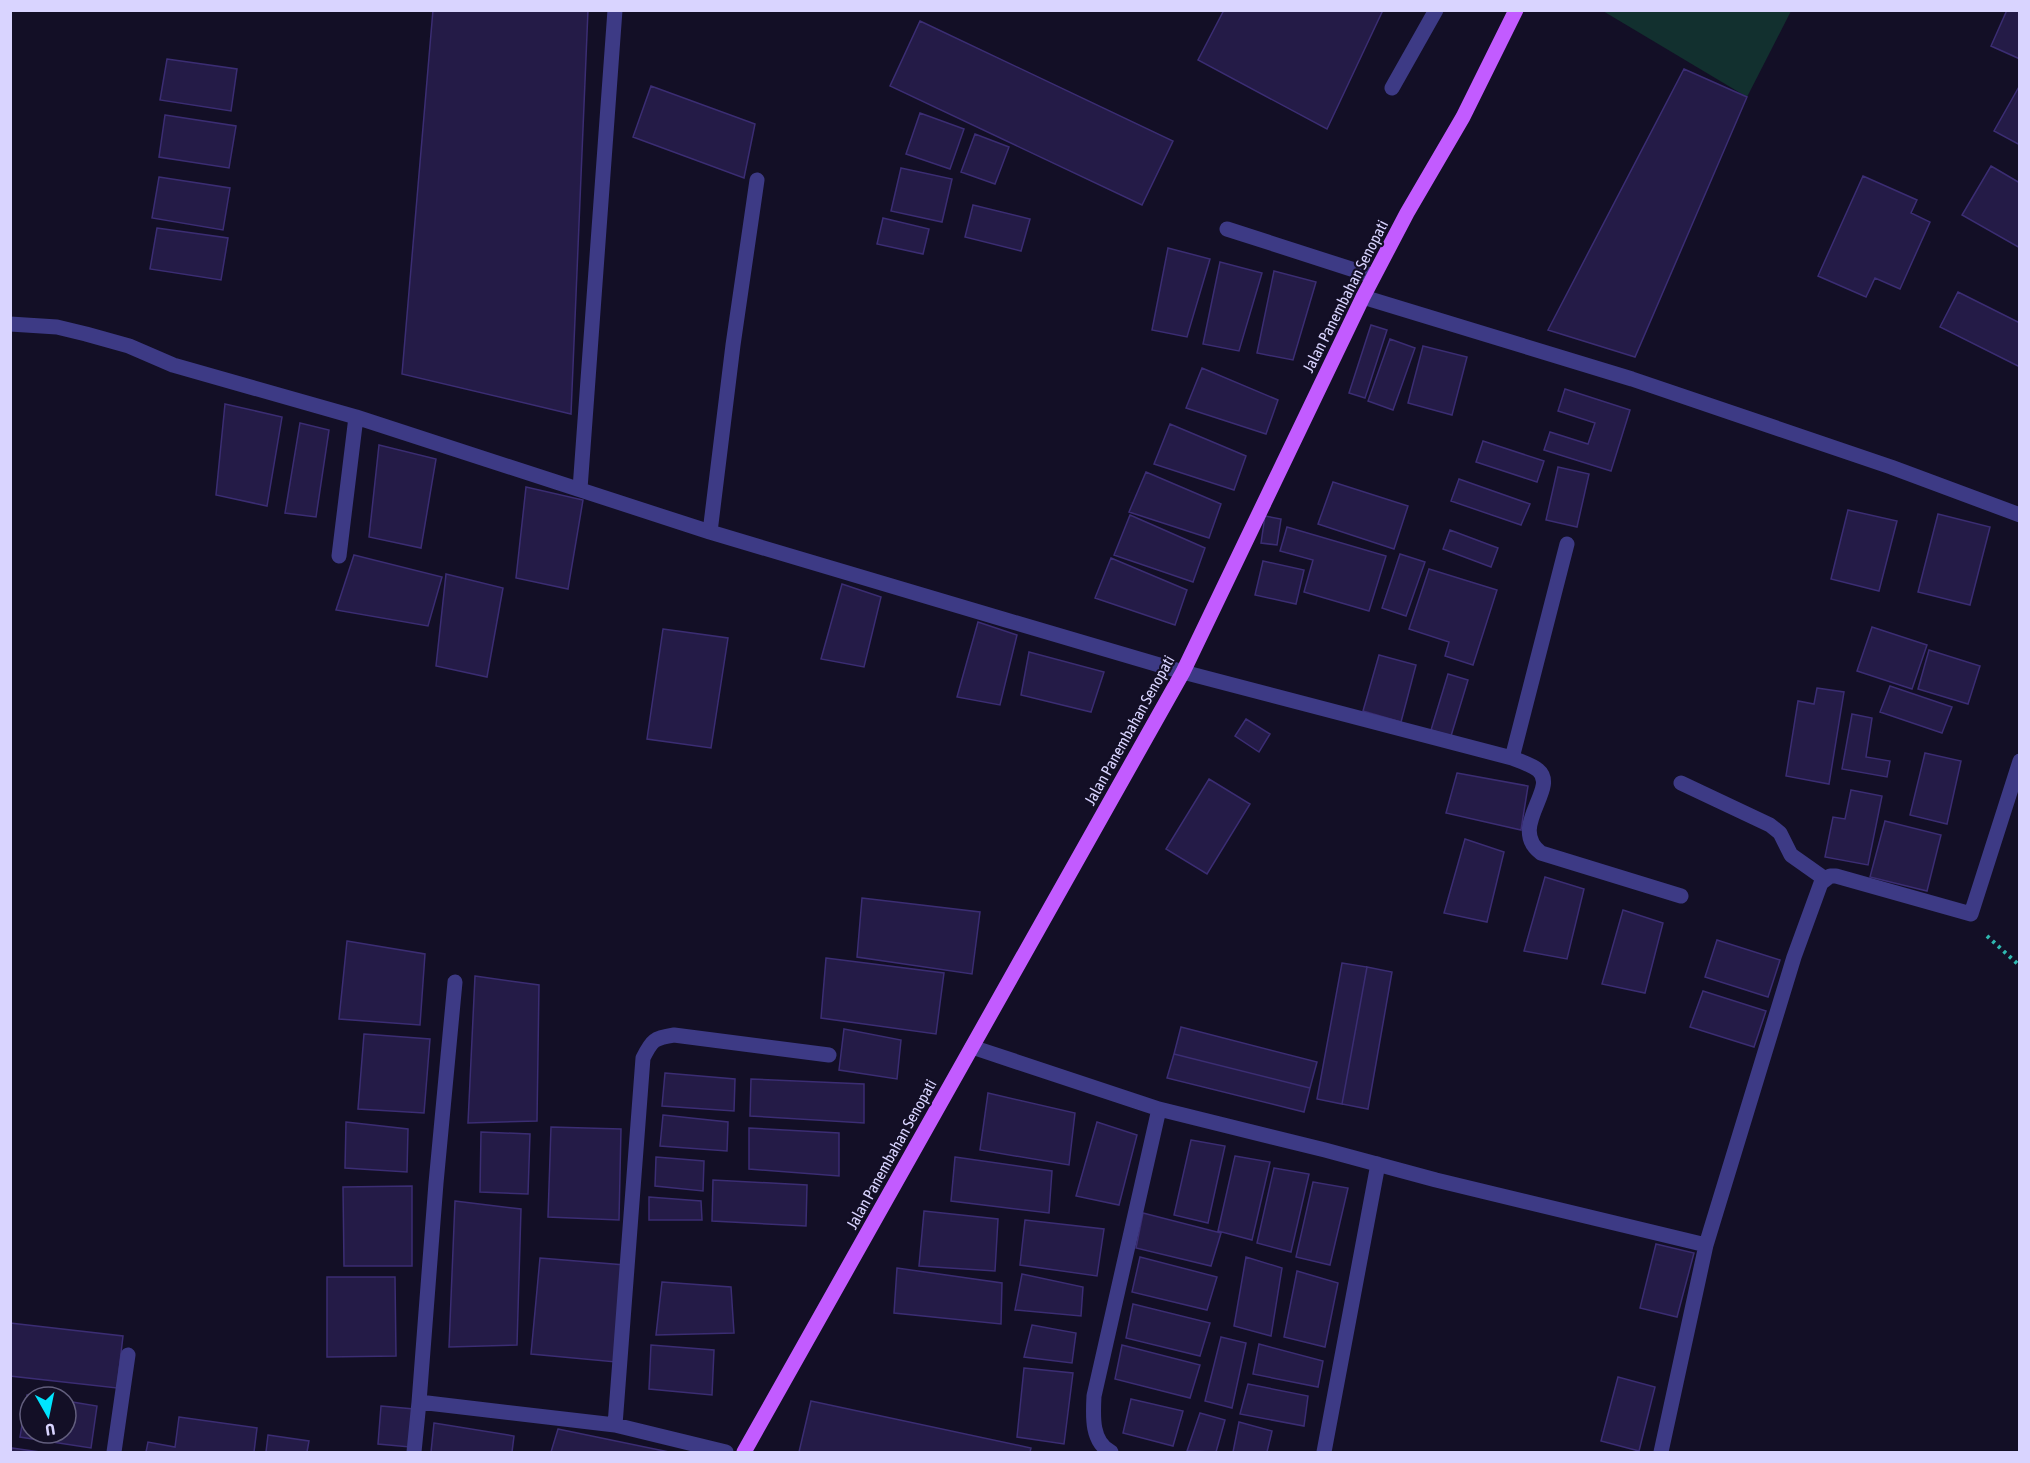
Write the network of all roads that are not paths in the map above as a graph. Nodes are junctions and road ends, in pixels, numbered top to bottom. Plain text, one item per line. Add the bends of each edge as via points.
1 (615, 10) edge
2 (1436, 10) edge
3 (1516, 10) edge
4 (1392, 88) dead end
5 (757, 180) dead end
6 (1227, 229) dead end
7 (1373, 276) junction
8 (1363, 297) junction
9 (10, 324) edge
10 (356, 417) junction
11 (580, 489) junction
12 (2019, 515) edge
13 (710, 532) junction
14 (1567, 544) dead end
15 (339, 556) dead end
16 (1184, 672) junction
17 (1512, 758) junction
18 (2019, 761) edge
19 (1681, 783) dead end
20 (1825, 879) junction
21 (1681, 897) dead end
22 (455, 982) dead end
23 (972, 1047) junction
24 (829, 1055) dead end
25 (1159, 1109) junction
26 (1378, 1164) junction
27 (1706, 1245) junction
28 (128, 1356) dead end
29 (419, 1402) junction
30 (615, 1425) junction
31 (114, 1452) edge
32 (414, 1452) edge
33 (726, 1452) edge
34 (744, 1452) edge
35 (1111, 1452) edge
36 (1324, 1452) edge
37 (1661, 1452) edge

1 - 11 street
2 - 4 street
3 - 7 main road, Jalan Panembahan Senopati via 1463,117
5 - 13 street
6 - 7 street
7 - 8 main road, Jalan Panembahan Senopati
8 - 12 street via 1632,379
8 - 16 main road, Jalan Panembahan Senopati
9 - 10 street via 57,327 86,334 129,346 173,365
10 - 11 street
10 - 15 street
11 - 13 street
13 - 16 street
14 - 17 street
16 - 17 street
16 - 23 main road, Jalan Panembahan Senopati
17 - 21 street via 1539,771 1544,778 1529,824 1534,847 1542,853
18 - 20 street via 1971,914 1836,876
19 - 20 street via 1770,825 1780,833 1791,855
20 - 27 street via 1794,957
22 - 29 street
23 - 25 street
23 - 34 main road, Jalan Panembahan Senopati
24 - 30 street via 674,1035 657,1038 650,1045 644,1058
25 - 26 street
25 - 35 street via 1094,1396 1099,1442
26 - 27 street
26 - 36 street
27 - 37 street
28 - 31 street
29 - 30 street
29 - 32 street
30 - 33 street

